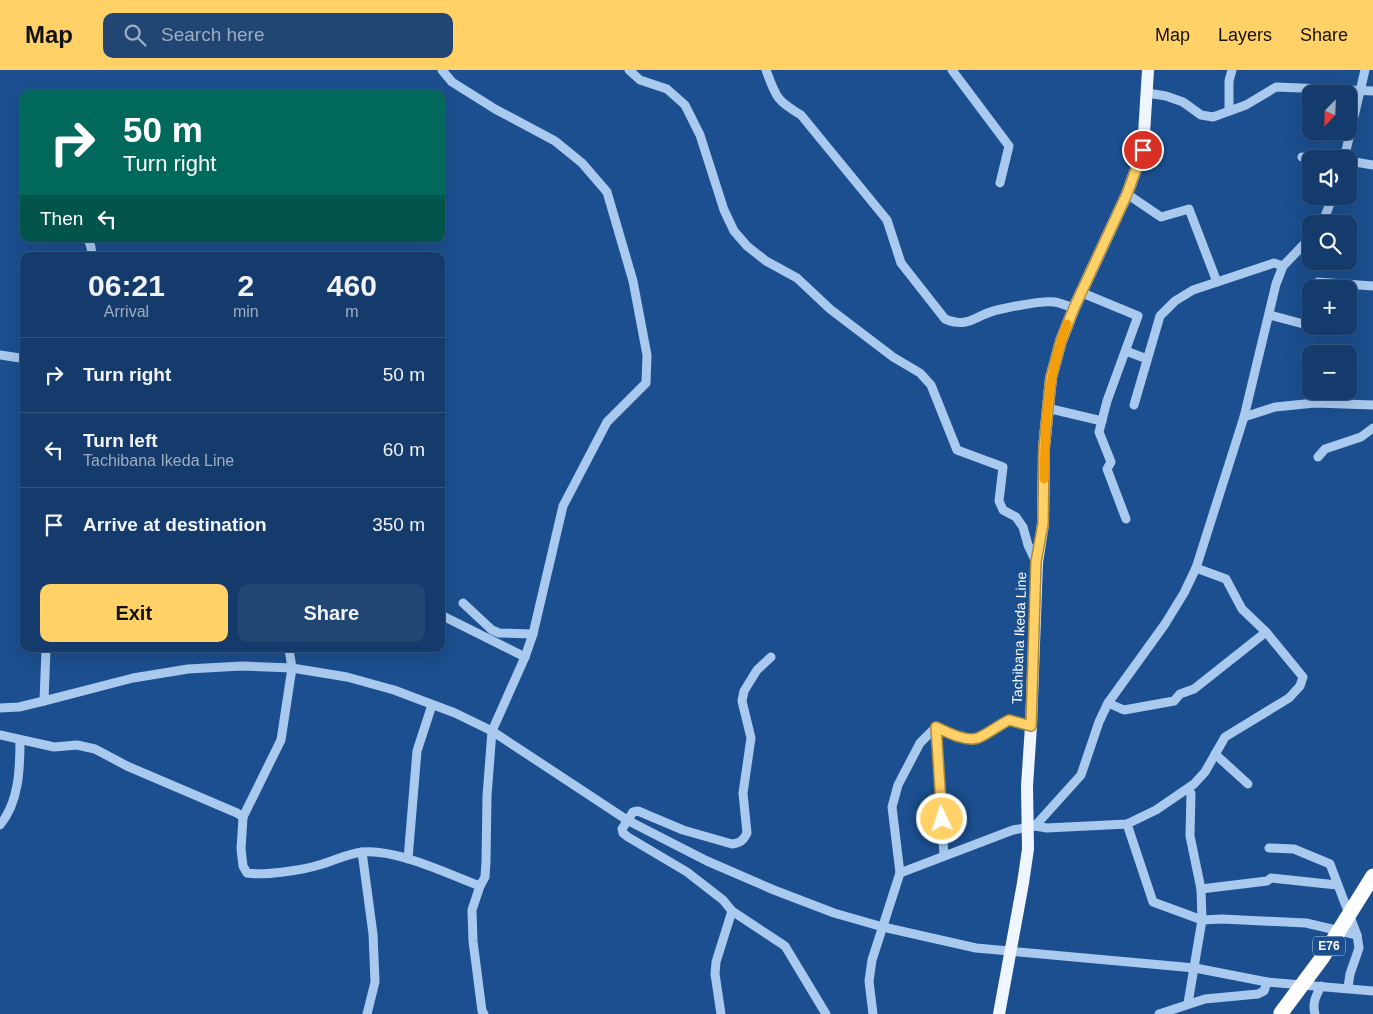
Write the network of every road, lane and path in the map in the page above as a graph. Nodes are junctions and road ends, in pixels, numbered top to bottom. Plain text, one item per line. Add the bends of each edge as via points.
1 (442, 70) edge
2 (629, 70) edge
3 (766, 70) edge
4 (952, 70) edge
5 (1148, 70) edge
6 (1232, 70) edge
7 (1365, 70) edge
8 (1373, 91) edge
9 (1360, 92) junction
10 (1147, 93) junction
11 (1230, 111) junction
12 (1346, 150) edge
13 (1357, 162) edge
14 (1373, 165) edge
15 (1000, 183) dead end
16 (1127, 194) junction
17 (1302, 246) edge
18 (1283, 266) junction
19 (1217, 282) junction
20 (1357, 285) edge
21 (1373, 286) edge
22 (1080, 292) junction
23 (1074, 308) junction
24 (1270, 315) junction
25 (1302, 323) edge
26 (1126, 351) junction
27 (0, 355) edge
28 (20, 358) edge
29 (1147, 359) junction
30 (1134, 405) dead end
31 (1370, 405) edge
32 (1047, 408) junction
33 (1373, 414) edge
34 (1244, 417) junction
35 (1102, 421) junction
36 (1373, 428) edge
37 (1318, 457) dead end
38 (1126, 518) dead end
39 (1036, 562) junction
40 (1196, 568) junction
41 (463, 603) dead end
42 (445, 617) edge
43 (1266, 632) junction
44 (533, 634) junction
45 (46, 652) edge
46 (289, 652) edge
47 (525, 657) junction
48 (772, 657) dead end
49 (292, 668) junction
50 (44, 702) junction
51 (1108, 703) junction
52 (432, 705) junction
53 (0, 708) edge
54 (1031, 726) junction
55 (936, 727) junction
56 (492, 731) junction
57 (0, 735) edge
58 (20, 740) junction
59 (1215, 754) junction
60 (1248, 784) dead end
61 (1186, 790) junction
62 (243, 817) junction
63 (627, 820) junction
64 (1127, 824) junction
65 (0, 825) edge
66 (1032, 826) junction
67 (1269, 848) dead end
68 (362, 852) junction
69 (944, 856) junction
70 (408, 859) junction
71 (900, 873) junction
72 (1373, 876) edge
73 (1337, 885) junction
74 (480, 886) junction
75 (1202, 889) junction
76 (732, 911) junction
77 (1202, 920) junction
78 (883, 927) junction
79 (1357, 935) junction
80 (1009, 951) junction
81 (1195, 968) junction
82 (1267, 982) junction
83 (1321, 986) junction
84 (1348, 988) junction
85 (1373, 991) edge
86 (1188, 1003) junction
87 (1281, 1013) dead end
88 (367, 1014) edge
89 (484, 1014) edge
90 (721, 1014) edge
91 (826, 1014) edge
92 (873, 1014) edge
93 (999, 1014) edge
94 (1159, 1014) edge
95 (1315, 1014) edge

1 - 44 street via 452,82 555,141 582,163 606,192 633,281 647,355 646,383 607,422 563,506
2 - 39 street via 640,80 667,89 686,105 700,135 724,210 734,231 747,246 797,278 830,309 893,357 920,373 931,385 957,450 1003,467 999,501 1003,510 1016,517 1023,527
3 - 23 street via 782,104 801,115 887,220 901,263 945,319 963,324 994,311 1054,302
4 - 15 street via 1009,146
5 - 10 main road, Tachibana Ikeda Line
6 - 11 street via 1228,81
7 - 9 street
8 - 9 street
9 - 11 street via 1276,86
9 - 12 street
10 - 11 street via 1183,102 1202,115 1213,117
10 - 16 main road, Tachibana Ikeda Line via 1143,150
13 - 14 street
16 - 19 street via 1161,217 1189,209
16 - 22 main road, Tachibana Ikeda Line
17 - 18 street
18 - 19 street via 1274,264
18 - 24 street
19 - 29 street via 1193,290 1160,316
20 - 21 street
22 - 23 main road, Tachibana Ikeda Line
22 - 26 street via 1138,316
23 - 32 main road, Tachibana Ikeda Line via 1051,378
24 - 25 street
24 - 34 street
26 - 29 street
26 - 35 street
27 - 28 street
29 - 30 street
31 - 33 street
31 - 34 street via 1316,403 1275,407
32 - 35 street
32 - 39 main road, Tachibana Ikeda Line via 1043,524
34 - 40 street
35 - 38 street via 1099,432 1111,462 1107,469
36 - 37 street via 1361,437 1324,449
39 - 54 main road, Tachibana Ikeda Line
40 - 43 street via 1226,579 1242,609
40 - 51 street via 1165,624
41 - 44 street via 492,630
42 - 47 street
43 - 51 street via 1174,701 1124,710
43 - 59 street via 1297,667 1303,677 1300,686 1289,698 1225,737
44 - 47 street
45 - 50 street
46 - 49 street
47 - 56 street
48 - 63 street via 757,670 744,691 742,701 751,738 742,793 744,839 732,844 683,830 638,811
49 - 50 street via 188,669 133,678
49 - 52 street via 394,690
49 - 62 street via 281,740
50 - 53 street
51 - 66 street via 1081,775
52 - 56 street
52 - 70 street via 417,751
54 - 55 street via 1009,720 978,738 954,735
54 - 66 main road, Tachibana Ikeda Line via 1027,786
55 - 69 street
55 - 71 street via 920,744 898,785 892,807
56 - 63 street
56 - 74 street via 485,877
57 - 58 street
58 - 62 street via 54,748 77,745 95,749
58 - 65 street via 18,782 8,816
59 - 60 street
59 - 61 street via 1205,772
61 - 64 street
61 - 75 street via 1191,793 1190,836
62 - 68 street via 242,858 247,872 254,874 316,866
63 - 76 street via 623,834 688,872
63 - 78 street via 707,861 774,890
64 - 66 street
64 - 77 street via 1153,902
66 - 69 street
66 - 80 main road, Tachibana Ikeda Line
67 - 73 street via 1294,849 1330,864
68 - 70 street
68 - 88 street via 373,934 375,982
69 - 71 street
70 - 74 street
71 - 78 street
72 - 87 highway, E76, bridge via 1322,958
73 - 75 street via 1271,878
73 - 79 street
74 - 89 street via 472,910 473,941
75 - 77 street
76 - 90 street via 716,962
76 - 91 street via 785,946
77 - 79 street via 1306,923
77 - 81 street
78 - 80 street via 976,948
78 - 92 street via 869,981
79 - 84 street via 1360,948
80 - 81 street
80 - 93 main road, Tachibana Ikeda Line
81 - 82 street
81 - 86 street
82 - 83 street
82 - 86 street via 1264,991 1258,994
83 - 84 street
83 - 95 street via 1314,1000
84 - 85 street
86 - 94 street

